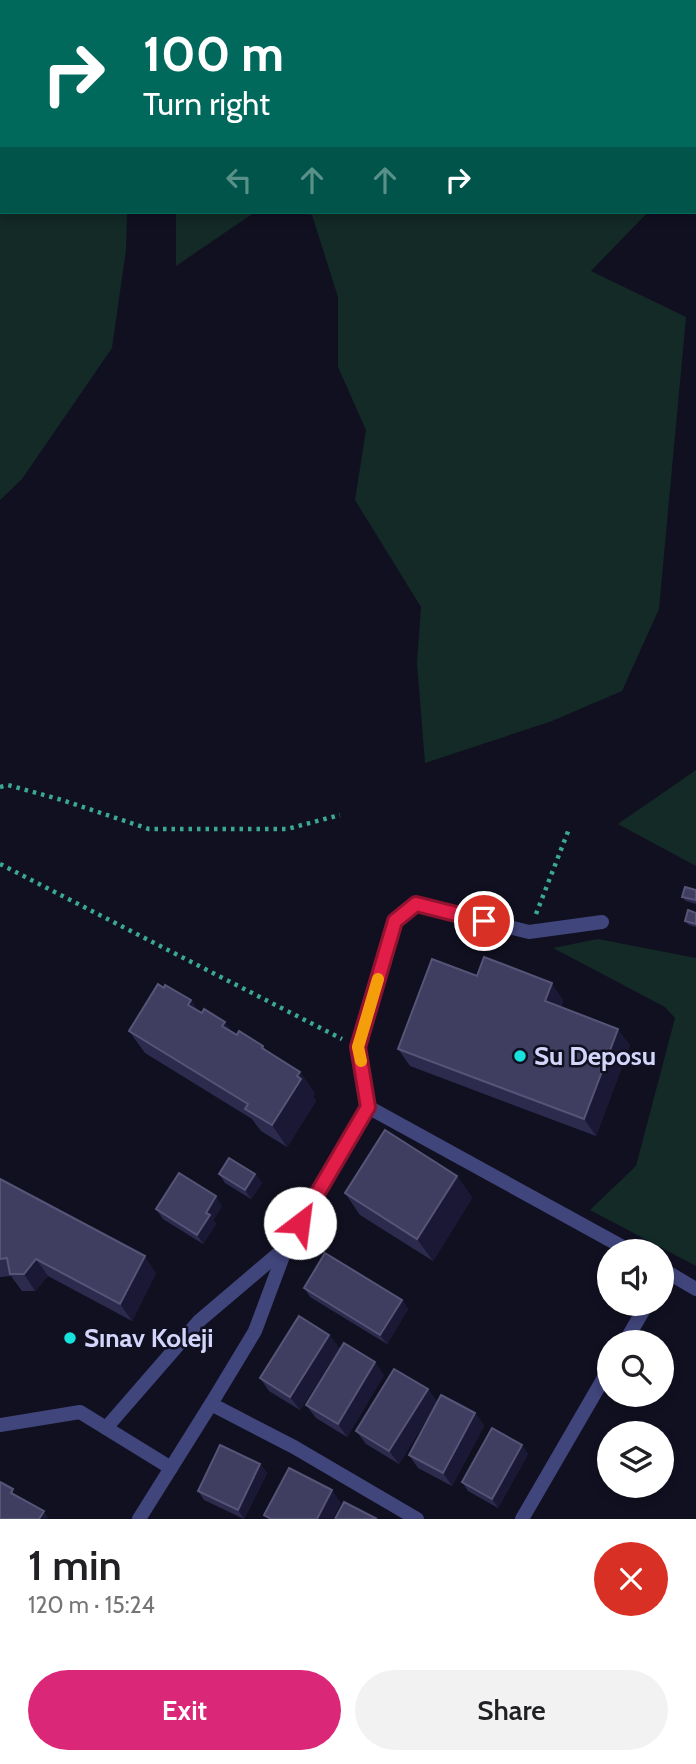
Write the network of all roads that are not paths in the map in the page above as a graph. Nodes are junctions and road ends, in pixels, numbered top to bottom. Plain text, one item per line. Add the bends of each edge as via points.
1 (602, 922) dead end
2 (368, 1107) junction
3 (607, 1239) edge
4 (286, 1247) junction
5 (674, 1278) edge
6 (696, 1289) edge
7 (597, 1390) edge
8 (211, 1404) junction
9 (0, 1425) edge
10 (106, 1428) junction
11 (171, 1468) junction
12 (139, 1519) edge
13 (417, 1519) edge
14 (522, 1519) edge

1 - 2 street via 529,932 416,904 395,921 358,1047
2 - 3 street
2 - 4 street
4 - 8 street via 255,1331
4 - 10 street via 199,1321
5 - 6 street
7 - 14 street
8 - 11 street
8 - 13 street
9 - 10 street via 80,1412
10 - 11 street
11 - 12 street

